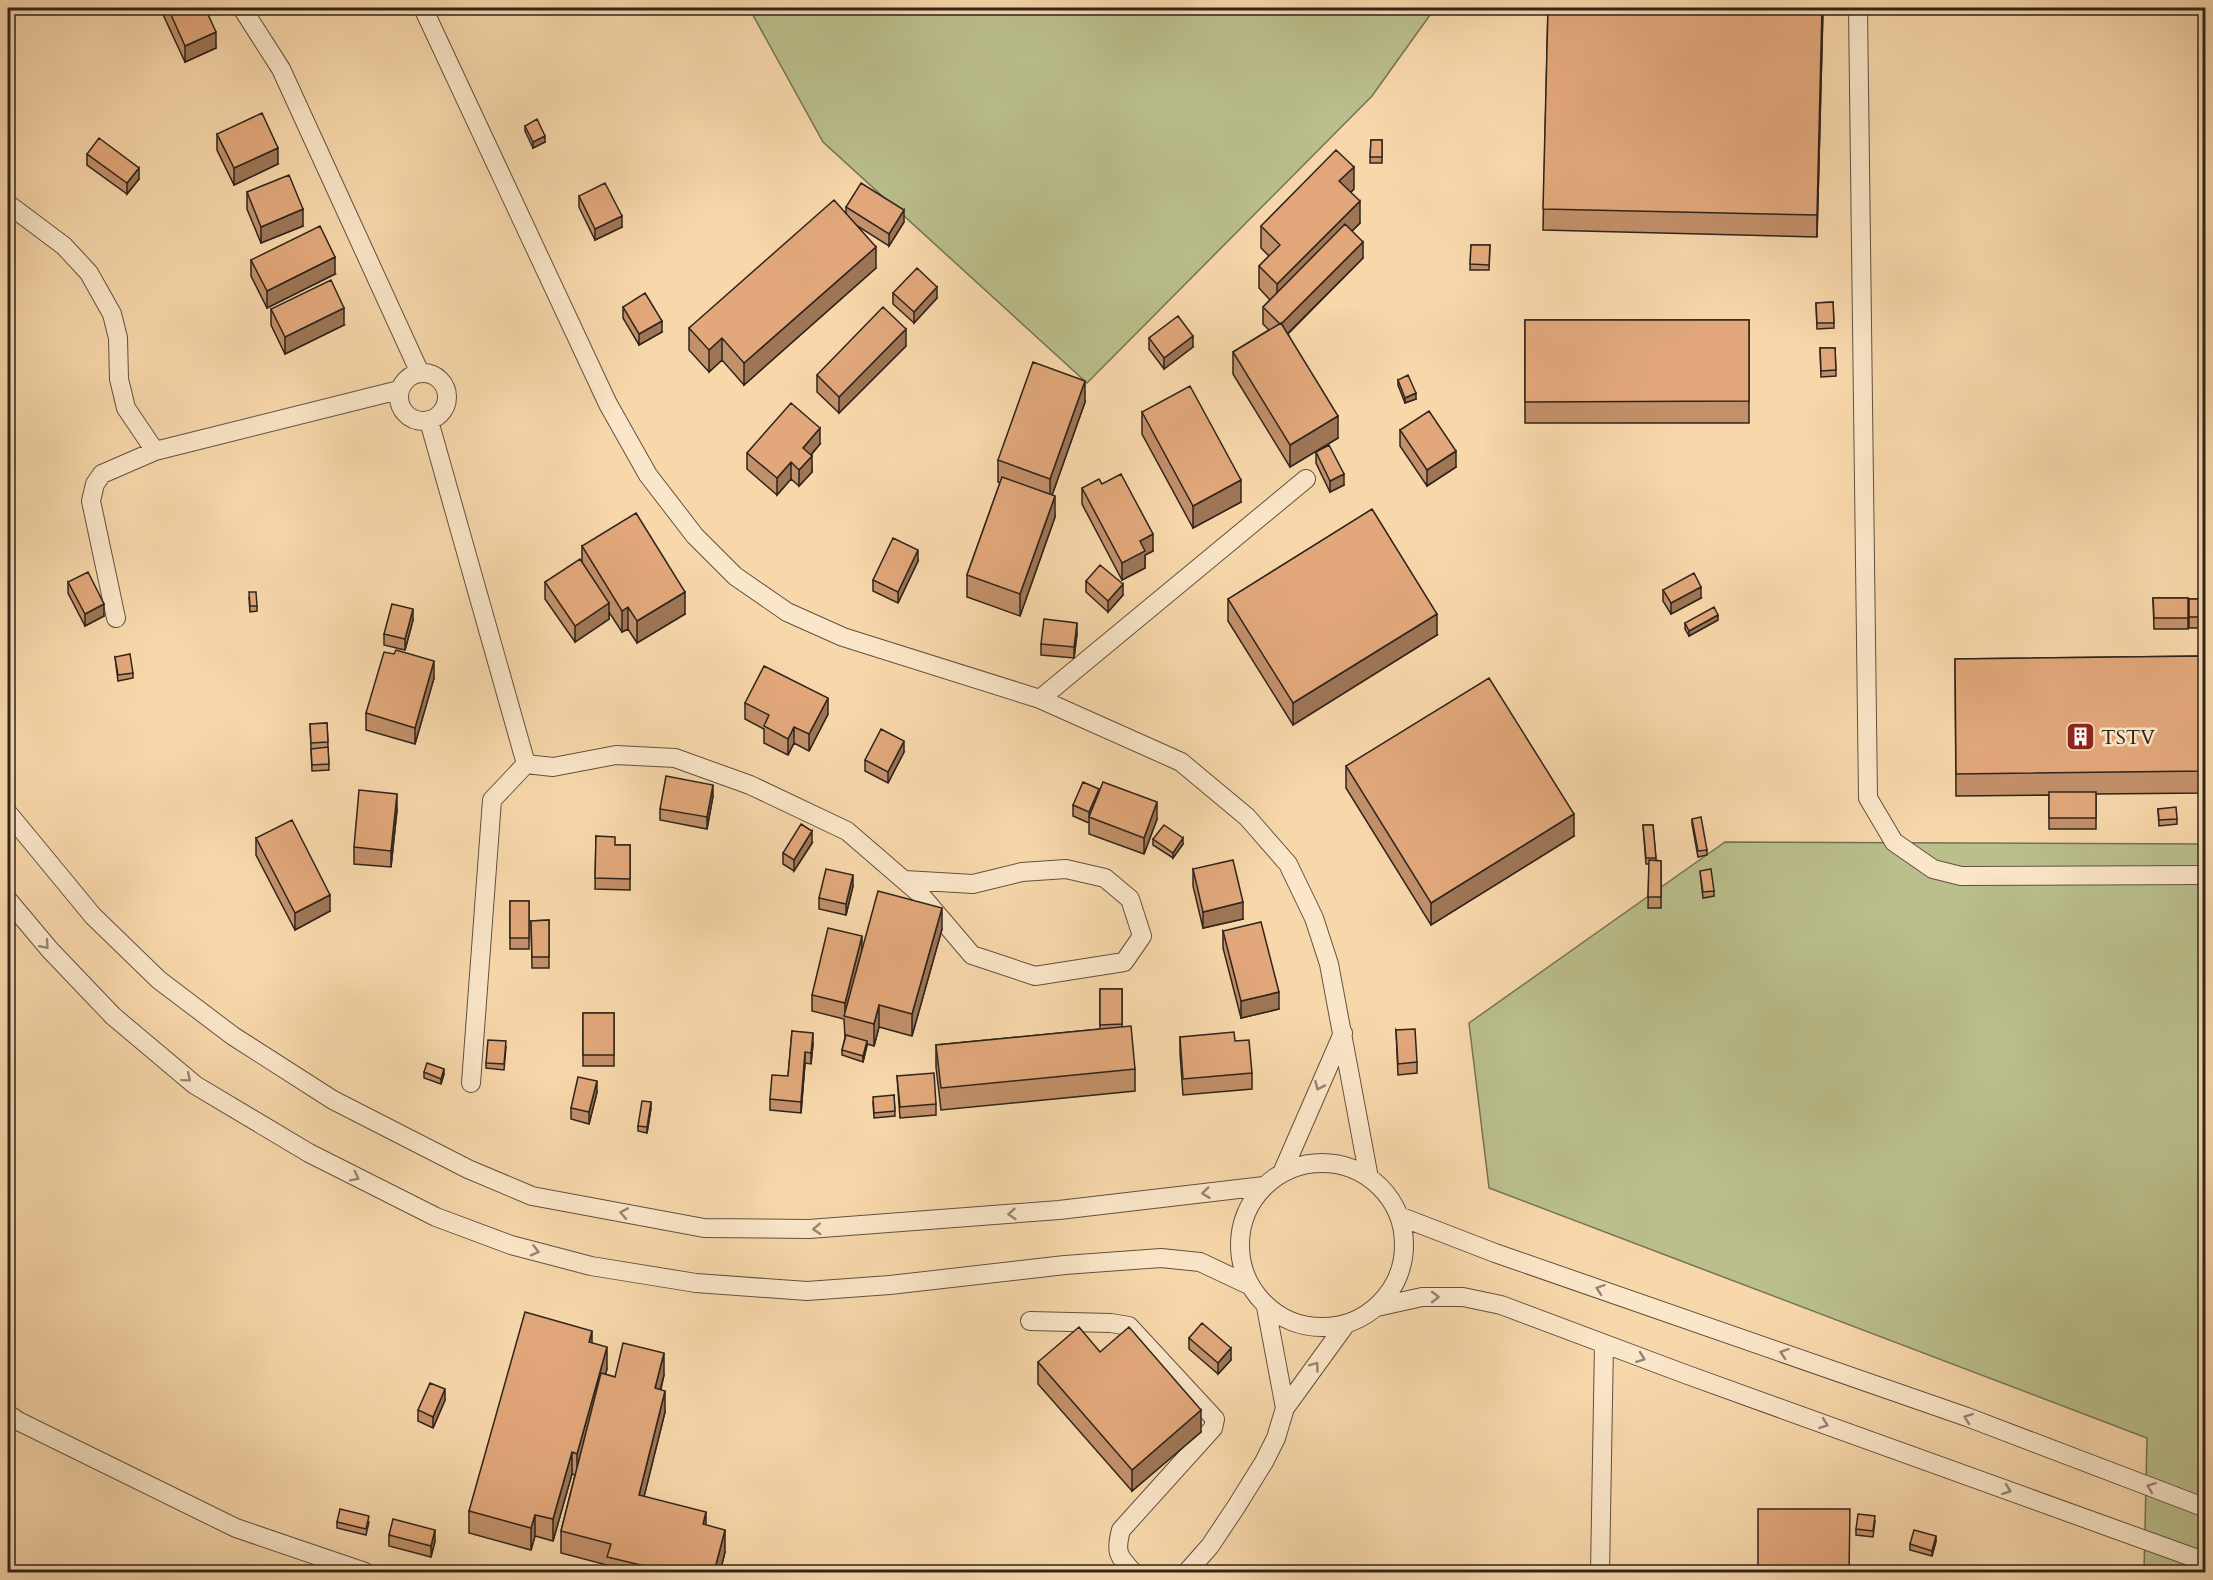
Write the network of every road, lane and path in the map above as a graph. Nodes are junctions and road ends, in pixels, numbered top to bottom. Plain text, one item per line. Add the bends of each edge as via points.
1 (242, 8) edge
2 (423, 8) edge
3 (1858, 8) edge
4 (8, 204) edge
5 (420, 373) junction
6 (399, 390) junction
7 (429, 421) junction
8 (155, 451) junction
9 (1306, 479) dead end
10 (116, 618) dead end
11 (1040, 699) junction
12 (526, 764) junction
13 (8, 813) edge
14 (2205, 875) edge
15 (905, 880) junction
16 (8, 900) edge
17 (1343, 1033) junction
18 (471, 1083) dead end
19 (1282, 1173) junction
20 (1369, 1178) junction
21 (1264, 1186) junction
22 (1399, 1216) junction
23 (1249, 1285) junction
24 (1266, 1307) junction
25 (1377, 1307) junction
26 (1030, 1321) dead end
27 (1346, 1324) junction
28 (1604, 1344) junction
29 (1285, 1408) junction
30 (8, 1414) edge
31 (2205, 1508) edge
32 (2205, 1562) edge
33 (365, 1572) edge
34 (1133, 1572) edge
35 (1187, 1572) edge
36 (1600, 1572) edge

1 - 5 street via 281,69
2 - 11 street via 608,404 648,475 694,536 735,576 787,612 843,637
3 - 14 street via 1868,798 1894,842 1933,869 1961,876
4 - 8 street via 64,246 88,273 112,314 126,408
5 - 6 street via 409,377
5 - 7 street via 434,375 446,387 447,404
6 - 7 street via 400,407 405,414
6 - 8 street
7 - 12 street
8 - 10 street via 102,474 91,501
9 - 11 street
11 - 17 street via 1180,762 1247,817 1288,864 1314,918 1329,964
12 - 15 street via 553,767 616,755 675,758 750,785 847,831
12 - 18 street via 492,800
21 -> 13 street via 1059,1210 809,1230 704,1228 532,1196 333,1100 233,1036 159,980 93,916
15 - 15 street via 972,955 1035,976 1124,962 1142,936 1130,899 1106,879 1066,869 1022,872 973,884
16 -> 23 street via 113,1016 195,1085 330,1164 436,1218 511,1245 591,1266 696,1283 807,1291 1161,1258 1200,1262
17 -> 19 street
17 - 20 street
19 - 20 street via 1303,1165 1325,1163 1347,1167
19 - 21 street
20 - 22 street via 1387,1195
21 - 23 street via 1248,1207 1239,1232 1239,1258
22 - 25 street via 1404,1240 1402,1265 1393,1287
31 -> 22 street via 1966,1417
23 - 24 street
24 - 27 street via 1290,1322 1318,1328
24 - 29 street
25 - 27 street
25 -> 28 street via 1422,1297 1462,1297 1501,1305
26 - 34 street via 1129,1326 1215,1419 1213,1428 1121,1530 1119,1558
29 -> 27 street
28 -> 32 street
28 - 36 street
29 - 35 street via 1264,1462 1210,1546
30 - 33 street via 236,1528

